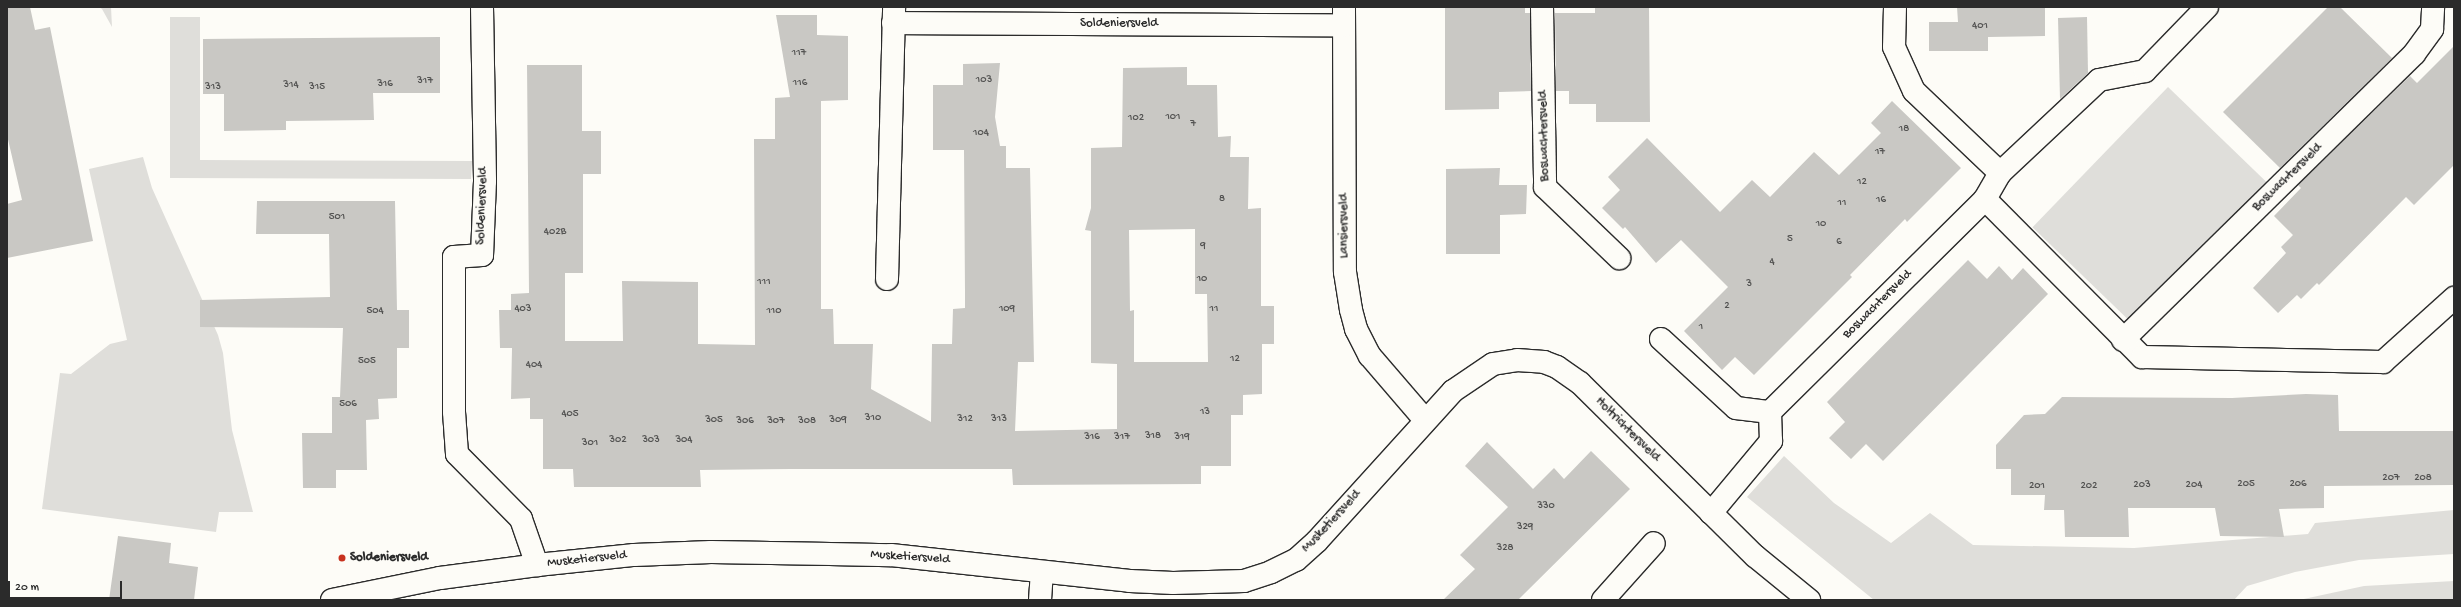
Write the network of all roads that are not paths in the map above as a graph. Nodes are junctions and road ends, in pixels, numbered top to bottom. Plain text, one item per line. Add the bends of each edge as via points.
1 (482, 7) edge
2 (1542, 7) edge
3 (1895, 7) edge
4 (2207, 7) edge
5 (2432, 7) edge
6 (894, 15) edge
7 (1344, 16) edge
8 (2000, 173) junction
9 (1985, 199) junction
10 (1619, 258) dead end
11 (887, 279) dead end
12 (2454, 298) edge
13 (1661, 339) dead end
14 (2123, 340) junction
15 (1770, 412) junction
16 (1425, 420) junction
17 (1711, 513) junction
18 (1654, 543) dead end
19 (537, 564) junction
20 (1042, 572) junction
21 (332, 600) edge
22 (1040, 600) edge
23 (1603, 600) edge
24 (1809, 600) edge

1 - 19 street, Soldeniersveld via 485,181 482,255 454,256 457,454 521,519
2 - 10 street, Boswachtersveld via 1545,187
3 - 8 street via 1894,47 1914,91
4 - 8 street, Boswachtersveld via 2145,71 2099,80
5 - 14 street, Boswachtersveld via 2432,29 2414,54
6 - 7 street, Soldeniersveld
6 - 11 street, Soldeniersveld
7 - 16 street, Lansiersveld via 1346,272 1351,310 1356,329 1370,356
8 - 9 street, Boswachtersveld
9 - 14 street
9 - 15 street, Boswachtersveld
12 - 14 street via 2383,362 2142,357
13 - 15 street via 1736,408
15 - 17 street via 1771,441
16 - 17 street, Holtrichtersveld via 1466,381 1493,364 1517,360 1544,362 1580,383
16 - 20 street, Musketiersveld via 1317,541 1296,560 1271,572 1244,581 1173,583
17 - 24 street, Holtrichtersveld via 1765,565
18 - 23 street
19 - 20 street, Musketiersveld via 634,555 794,552 929,558
19 - 21 street, Musketiersveld via 440,578
20 - 22 street

